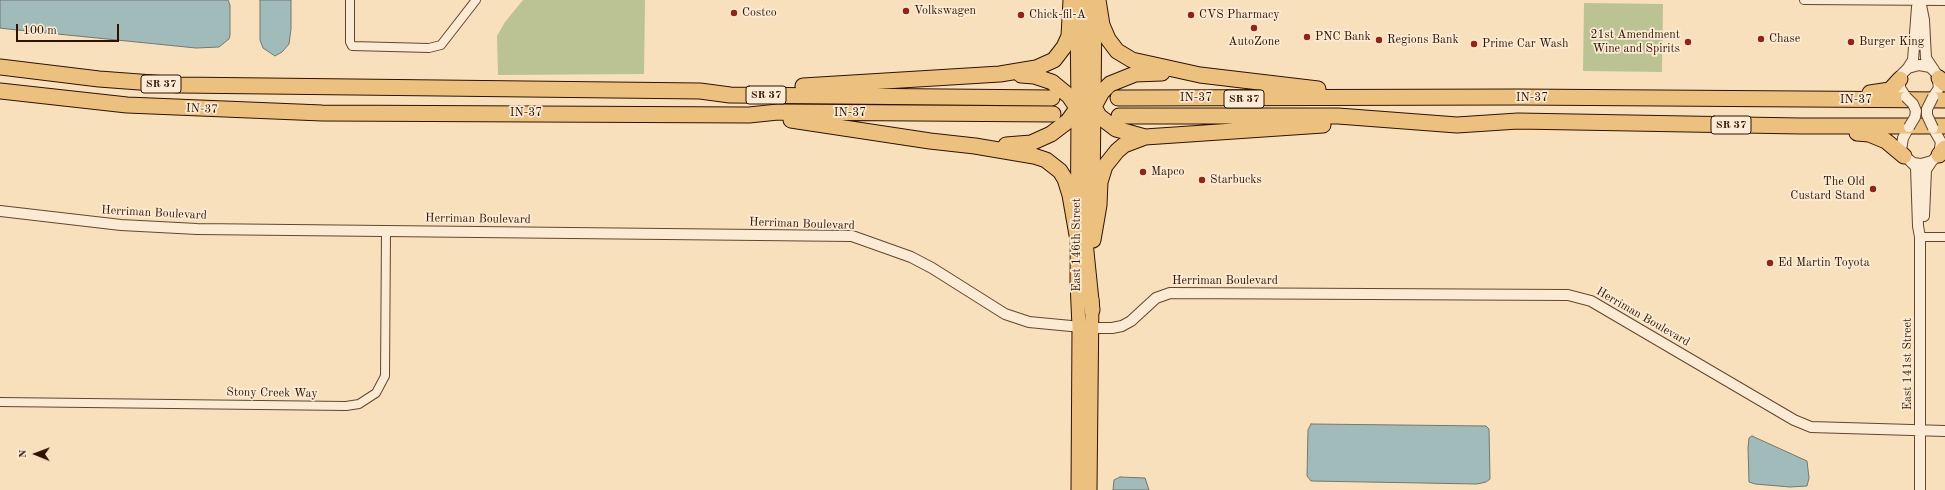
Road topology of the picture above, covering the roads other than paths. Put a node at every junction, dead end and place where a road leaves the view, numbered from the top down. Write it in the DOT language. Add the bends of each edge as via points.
graph roads {
  1 [pos="350,0"];
  2 [pos="476,0"];
  3 [pos="1071,0"];
  4 [pos="1076,0"];
  5 [pos="1085,0"];
  6 [pos="1095,0"];
  7 [pos="1098,0"];
  8 [pos="1804,0"];
  9 [pos="1920,0"];
  10 [pos="1945,1"];
  11 [pos="1094,61"];
  12 [pos="0,67"];
  13 [pos="1904,73"];
  14 [pos="1000,74"];
  15 [pos="1200,75"];
  16 [pos="1939,77"];
  17 [pos="1087,88"];
  18 [pos="0,91"];
  19 [pos="700,91"];
  20 [pos="1370,97"];
  21 [pos="1052,98"];
  22 [pos="1118,98"];
  23 [pos="1756,99"];
  24 [pos="1939,99"];
  25 [pos="1094,107"];
  26 [pos="1078,108"];
  27 [pos="1053,114"];
  28 [pos="749,115"];
  29 [pos="1120,116"];
  30 [pos="1367,118"];
  31 [pos="1800,126"];
  32 [pos="1939,127"];
  33 [pos="1080,129"];
  34 [pos="1145,137"];
  35 [pos="975,146"];
  36 [pos="1939,155"];
  37 [pos="1906,157"];
  38 [pos="0,211"];
  39 [pos="386,231"];
  40 [pos="1077,234"];
  41 [pos="1920,237"];
  42 [pos="1945,237"];
  43 [pos="1093,240"];
  44 [pos="1092,310"];
  45 [pos="1079,327"];
  46 [pos="1092,328"];
  47 [pos="0,402"];
  48 [pos="1921,431"];
  49 [pos="1945,431"];
  50 [pos="1078,490"];
  51 [pos="1090,490"];
  52 [pos="1920,490"];
  1 -- 2 [label="street" via="352,46 436,48"];
  3 -- 14 [label="highway" via="1069,36 1059,55 1048,64 1036,68"];
  4 -- 26 [label="main road"];
  5 -- 17 [label="highway"];
  6 -- 11 [label="main road, East 146th Street"];
  7 -- 15 [label="highway" via="1104,33 1124,56"];
  8 -- 9 [label="street"];
  9 -- 10 [label="street"];
  9 -- 13 [label="street" via="1917,7 1913,60"];
  9 -- 16 [label="street" via="1923,7 1926,58"];
  11 -- 17 [label="highway"];
  11 -- 25 [label="main road, East 146th Street"];
  12 -- 19 [label="highway, IN-37 / SR 37" via="99,79 180,85"];
  13 -- 16 [label="street" via="1923,65"];
  13 -- 23 [label="highway" via="1890,90 1872,93 1796,93"];
  13 -- 37 [label="street, bridge" via="1901,90 1913,104 1916,112 1902,142 1902,150"];
  14 -- 19 [label="highway"];
  14 -- 26 [label="highway" via="1045,78 1066,92"];
  15 -- 20 [label="highway" via="1348,92"];
  15 -- 25 [label="highway" via="1145,72 1135,74 1110,84"];
  16 -- 24 [label="street"];
  17 -- 25 [label="highway"];
  17 -- 26 [label="highway"];
  18 -- 28 [label="highway, IN-37 / SR 37" via="126,105 214,110"];
  19 -- 21 [label="highway, IN-37 / SR 37" via="730,95"];
  20 -- 22 [label="highway, IN-37 / SR 37"];
  20 -- 23 [label="highway, IN-37 / SR 37"];
  23 -- 24 [label="highway, IN-37 / SR 37"];
  24 -- 32 [label="street, bridge" via="1927,109 1927,115"];
  25 -- 33 [label="highway"];
  25 -- 34 [label="highway" via="1099,116 1116,129"];
  25 -- 43 [label="main road, East 146th Street"];
  26 -- 33 [label="highway"];
  26 -- 35 [label="highway" via="1064,125 1043,139 1018,144"];
  27 -- 28 [label="highway, IN-37 / SR 37" via="778,112"];
  28 -- 35 [label="highway"];
  29 -- 30 [label="highway, IN-37 / SR 37"];
  30 -- 31 [label="highway, IN-37 / SR 37" via="1457,125 1525,121"];
  30 -- 34 [label="highway" via="1337,124"];
  31 -- 32 [label="highway, IN-37 / SR 37"];
  31 -- 37 [label="highway" via="1869,134 1886,141"];
  32 -- 36 [label="street"];
  33 -- 40 [label="main road, East 146th Street"];
  33 -- 44 [label="highway" via="1085,135 1085,242"];
  34 -- 43 [label="highway" via="1124,145 1105,166 1100,182 1100,205"];
  35 -- 40 [label="highway" via="1034,156 1046,160 1060,171 1070,195"];
  36 -- 37 [label="street" via="1917,164"];
  36 -- 41 [label="street, East 141st Street" via="1926,170 1924,226"];
  37 -- 41 [label="street, East 141st Street" via="1916,167"];
  38 -- 39 [label="street, Herriman Boulevard" via="157,227"];
  39 -- 45 [label="street, Herriman Boulevard" via="852,236 911,257 1005,314 1028,322"];
  39 -- 47 [label="street, Stony Creek Way" via="385,376 376,392 359,404 346,406"];
  40 -- 45 [label="main road, East 146th Street"];
  41 -- 42 [label="street"];
  41 -- 48 [label="street, East 141st Street"];
  43 -- 44 [label="main road, East 146th Street"];
  44 -- 46 [label="main road, East 146th Street"];
  45 -- 46 [label="street, Herriman Boulevard"];
  45 -- 50 [label="main road, East 146th Street"];
  46 -- 48 [label="street, Herriman Boulevard" via="1122,326 1156,298 1170,293 1568,295 1582,297 1596,304 1794,420 1811,427"];
  46 -- 51 [label="main road, East 146th Street"];
  48 -- 49 [label="street, Herriman Boulevard"];
  48 -- 52 [label="street, East 141st Street"];
}
